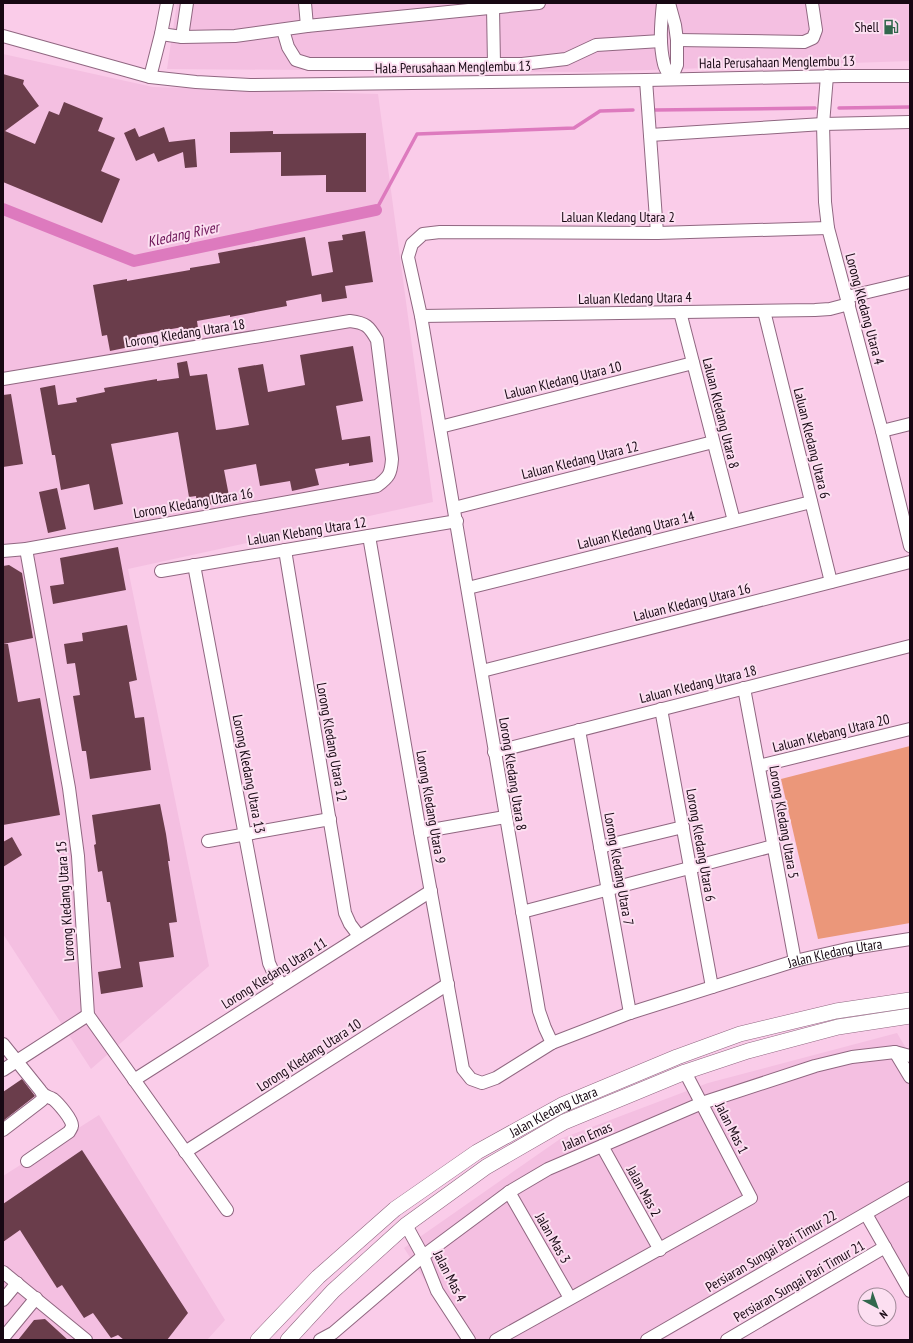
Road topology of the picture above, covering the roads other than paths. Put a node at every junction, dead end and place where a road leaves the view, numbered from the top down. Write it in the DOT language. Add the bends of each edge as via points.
graph roads {
  1 [pos="167,3"];
  2 [pos="187,3"];
  3 [pos="305,3"];
  4 [pos="539,3"];
  5 [pos="663,3"];
  6 [pos="669,3"];
  7 [pos="812,3"];
  8 [pos="485,6"];
  9 [pos="307,26"];
  10 [pos="283,30"];
  11 [pos="162,34"];
  12 [pos="3,36"];
  13 [pos="182,37"];
  14 [pos="677,40"];
  15 [pos="661,41"];
  16 [pos="494,64"];
  17 [pos="826,76"];
  18 [pos="910,76"];
  19 [pos="150,77"];
  20 [pos="671,79"];
  21 [pos="646,80"];
  22 [pos="910,122"];
  23 [pos="823,124"];
  24 [pos="650,135"];
  25 [pos="828,228"];
  26 [pos="656,233"];
  27 [pos="412,244"];
  28 [pos="910,282"];
  29 [pos="848,300"];
  30 [pos="764,311"];
  31 [pos="680,312"];
  32 [pos="421,316"];
  33 [pos="693,363"];
  34 [pos="3,379"];
  35 [pos="910,424"];
  36 [pos="440,427"];
  37 [pos="882,431"];
  38 [pos="714,442"];
  39 [pos="386,480"];
  40 [pos="811,502"];
  41 [pos="454,508"];
  42 [pos="457,521"];
  43 [pos="734,521"];
  44 [pos="369,536"];
  45 [pos="910,546"];
  46 [pos="26,549"];
  47 [pos="285,550"];
  48 [pos="3,551"];
  49 [pos="910,562"];
  50 [pos="194,565"];
  51 [pos="161,571"];
  52 [pos="831,582"];
  53 [pos="468,588"];
  54 [pos="910,646"];
  55 [pos="482,671"];
  56 [pos="744,688"];
  57 [pos="661,709"];
  58 [pos="910,729"];
  59 [pos="579,730"];
  60 [pos="494,752"];
  61 [pos="759,766"];
  62 [pos="505,817"];
  63 [pos="330,819"];
  64 [pos="682,827"];
  65 [pos="420,832"];
  66 [pos="245,834"];
  67 [pos="208,841"];
  68 [pos="773,846"];
  69 [pos="600,847"];
  70 [pos="690,868"];
  71 [pos="607,889"];
  72 [pos="430,891"];
  73 [pos="522,912"];
  74 [pos="359,936"];
  75 [pos="910,939"];
  76 [pos="795,961"];
  77 [pos="448,984"];
  78 [pos="282,985"];
  79 [pos="712,987"];
  80 [pos="910,1000"];
  81 [pos="630,1013"];
  82 [pos="88,1014"];
  83 [pos="910,1016"];
  84 [pos="552,1043"];
  85 [pos="3,1044"];
  86 [pos="895,1052"];
  87 [pos="910,1056"];
  88 [pos="16,1062"];
  89 [pos="3,1070"];
  90 [pos="685,1072"];
  91 [pos="910,1077"];
  92 [pos="134,1080"];
  93 [pos="471,1080"];
  94 [pos="43,1095"];
  95 [pos="702,1103"];
  96 [pos="3,1130"];
  97 [pos="602,1146"];
  98 [pos="185,1152"];
  99 [pos="27,1161"];
  100 [pos="910,1188"];
  101 [pos="509,1192"];
  102 [pos="227,1210"];
  103 [pos="866,1214"];
  104 [pos="406,1225"];
  105 [pos="885,1247"];
  106 [pos="660,1250"];
  107 [pos="423,1256"];
  108 [pos="3,1272"];
  109 [pos="907,1277"];
  110 [pos="17,1283"];
  111 [pos="910,1291"];
  112 [pos="36,1298"];
  113 [pos="570,1298"];
  114 [pos="3,1300"];
  115 [pos="3,1338"];
  116 [pos="86,1340"];
  117 [pos="258,1340"];
  118 [pos="288,1340"];
  119 [pos="320,1340"];
  120 [pos="469,1340"];
  121 [pos="496,1340"];
  122 [pos="647,1340"];
  123 [pos="727,1340"];
  1 -- 11 [label="street"];
  2 -- 13 [label="street"];
  3 -- 9 [label="street"];
  4 -- 8 [label="street"];
  5 -- 15 [label="street"];
  6 -- 14 [label="street"];
  7 -- 14 [label="street" via="816,30 813,38 804,42"];
  8 -- 9 [label="street"];
  8 -- 16 [label="street"];
  9 -- 10 [label="street"];
  10 -- 13 [label="street" via="235,36"];
  10 -- 16 [label="street" via="288,47 296,60 309,64"];
  11 -- 13 [label="street"];
  11 -- 19 [label="street"];
  12 -- 19 [label="street, Hala Perusahaan Menglembu 13"];
  14 -- 20 [label="street" via="677,65"];
  15 -- 16 [label="street" via="596,45 566,59 554,61"];
  15 -- 20 [label="street" via="664,65"];
  17 -- 18 [label="street, Hala Perusahaan Menglembu 13"];
  17 -- 20 [label="street, Hala Perusahaan Menglembu 13"];
  17 -- 23 [label="street, Lorong Kledang Utara 4"];
  19 -- 21 [label="street, Hala Perusahaan Menglembu 13" via="250,85"];
  20 -- 21 [label="street, Hala Perusahaan Menglembu 13"];
  21 -- 24 [label="street"];
  22 -- 23 [label="street"];
  23 -- 24 [label="street"];
  23 -- 25 [label="street, Lorong Kledang Utara 4"];
  24 -- 26 [label="street"];
  25 -- 26 [label="street, Laluan Kledang Utara 2"];
  25 -- 29 [label="street, Lorong Kledang Utara 4"];
  26 -- 27 [label="street, Laluan Kledang Utara 2" via="440,232 423,234"];
  27 -- 32 [label="street, Lorong Kledang Utara 8" via="408,257"];
  28 -- 29 [label="street, Laluan Kledang Utara 4"];
  29 -- 30 [label="street, Laluan Kledang Utara 4" via="830,309"];
  29 -- 37 [label="street, Lorong Kledang Utara 4"];
  30 -- 31 [label="street, Laluan Kledang Utara 4"];
  30 -- 40 [label="street, Laluan Kledang Utara 6"];
  31 -- 32 [label="street, Laluan Kledang Utara 4"];
  31 -- 33 [label="street, Laluan Kledang Utara 8"];
  32 -- 36 [label="street, Lorong Kledang Utara 8"];
  33 -- 36 [label="street, Laluan Kledang Utara 10"];
  33 -- 38 [label="street, Laluan Kledang Utara 8"];
  34 -- 39 [label="street, Lorong Kledang Utara 18" via="350,321 361,322 370,328 377,340 392,459 391,471"];
  35 -- 37 [label="street"];
  36 -- 41 [label="street, Lorong Kledang Utara 8"];
  37 -- 45 [label="street, Lorong Kledang Utara 4"];
  38 -- 41 [label="street, Laluan Kledang Utara 12"];
  38 -- 43 [label="street, Laluan Kledang Utara 8"];
  39 -- 46 [label="street, Lorong Kledang Utara 16" via="377,486"];
  40 -- 43 [label="street, Laluan Kledang Utara 14"];
  40 -- 52 [label="street, Laluan Kledang Utara 6"];
  41 -- 42 [label="street, Lorong Kledang Utara 8"];
  42 -- 44 [label="street, Laluan Klebang Utara 12"];
  42 -- 53 [label="street, Lorong Kledang Utara 8"];
  43 -- 53 [label="street, Laluan Kledang Utara 14"];
  44 -- 47 [label="street, Laluan Klebang Utara 12"];
  44 -- 65 [label="street, Lorong Kledang Utara 9"];
  46 -- 48 [label="street, Lorong Kledang Utara 16"];
  46 -- 82 [label="street, Lorong Kledang Utara 15" via="69,788 78,856"];
  47 -- 50 [label="street, Laluan Klebang Utara 12"];
  47 -- 63 [label="street, Lorong Kledang Utara 12"];
  49 -- 52 [label="street, Laluan Kledang Utara 16"];
  50 -- 51 [label="street, Laluan Klebang Utara 12"];
  50 -- 66 [label="street, Lorong Kledang Utara 13"];
  52 -- 55 [label="street, Laluan Kledang Utara 16"];
  53 -- 55 [label="street, Lorong Kledang Utara 8"];
  54 -- 56 [label="street, Laluan Kledang Utara 18"];
  55 -- 60 [label="street, Lorong Kledang Utara 8"];
  56 -- 57 [label="street, Laluan Kledang Utara 18"];
  56 -- 61 [label="street, Lorong Kledang Utara 5"];
  57 -- 59 [label="street, Laluan Kledang Utara 18"];
  57 -- 64 [label="street, Lorong Kledang Utara 6"];
  58 -- 61 [label="street, Laluan Klebang Utara 20"];
  59 -- 60 [label="street, Laluan Kledang Utara 18"];
  59 -- 69 [label="street, Lorong Kledang Utara 7"];
  60 -- 62 [label="street, Lorong Kledang Utara 8"];
  61 -- 68 [label="street, Lorong Kledang Utara 5"];
  62 -- 65 [label="street"];
  62 -- 73 [label="street, Lorong Kledang Utara 8"];
  63 -- 66 [label="street"];
  63 -- 74 [label="street, Lorong Kledang Utara 12" via="345,913"];
  64 -- 69 [label="street"];
  64 -- 70 [label="street, Lorong Kledang Utara 6"];
  65 -- 72 [label="street, Lorong Kledang Utara 9"];
  66 -- 67 [label="street"];
  66 -- 78 [label="street, Lorong Kledang Utara 13" via="269,964"];
  68 -- 70 [label="street"];
  68 -- 76 [label="street, Lorong Kledang Utara 5"];
  69 -- 71 [label="street, Lorong Kledang Utara 7"];
  70 -- 71 [label="street"];
  70 -- 79 [label="street, Lorong Kledang Utara 6"];
  71 -- 73 [label="street"];
  71 -- 81 [label="street, Lorong Kledang Utara 7"];
  72 -- 74 [label="street, Lorong Kledang Utara 11"];
  72 -- 77 [label="street, Lorong Kledang Utara 9"];
  73 -- 84 [label="street, Lorong Kledang Utara 8" via="539,1011"];
  74 -- 78 [label="street, Lorong Kledang Utara 11"];
  75 -- 76 [label="street, Jalan Kledang Utara" via="847,949"];
  76 -- 79 [label="street, Jalan Kledang Utara"];
  77 -- 93 [label="street, Lorong Kledang Utara 9" via="463,1068"];
  77 -- 98 [label="street, Lorong Kledang Utara 10"];
  78 -- 92 [label="street, Lorong Kledang Utara 11"];
  79 -- 81 [label="street, Jalan Kledang Utara"];
  80 -- 117 [label="main road, Jalan Kledang Utara" via="836,1011 740,1034 562,1105 477,1152 395,1209 318,1277"];
  81 -- 84 [label="street, Jalan Kledang Utara"];
  82 -- 88 [label="street"];
  82 -- 92 [label="street"];
  83 -- 90 [label="main road, Jalan Kledang Utara" via="838,1027 748,1051"];
  84 -- 93 [label="street, Jalan Kledang Utara" via="496,1078 482,1083"];
  85 -- 88 [label="street"];
  86 -- 87 [label="street, Jalan Emas"];
  86 -- 91 [label="street"];
  86 -- 95 [label="street, Jalan Emas" via="852,1057 815,1066"];
  88 -- 89 [label="street"];
  88 -- 94 [label="street"];
  90 -- 95 [label="street, Jalan Mas 1"];
  90 -- 104 [label="main road, Jalan Kledang Utara" via="564,1122 486,1167"];
  92 -- 98 [label="street"];
  94 -- 96 [label="street" via="42,1100"];
  94 -- 99 [label="street" via="59,1105 72,1123 72,1127 69,1132"];
  95 -- 97 [label="street, Jalan Emas"];
  95 -- 106 [label="street, Jalan Mas 1" via="751,1198"];
  97 -- 101 [label="street, Jalan Emas" via="548,1169"];
  97 -- 106 [label="street, Jalan Mas 2"];
  98 -- 102 [label="street"];
  100 -- 103 [label="street, Persiaran Sungai Pari Timur 22"];
  101 -- 107 [label="street, Jalan Emas"];
  101 -- 113 [label="street, Jalan Mas 3"];
  103 -- 105 [label="street"];
  103 -- 122 [label="street, Persiaran Sungai Pari Timur 22"];
  104 -- 107 [label="street, Jalan Mas 4"];
  104 -- 118 [label="main road, Jalan Kledang Utara" via="333,1291"];
  105 -- 109 [label="street"];
  105 -- 123 [label="street, Persiaran Sungai Pari Timur 21"];
  106 -- 113 [label="street"];
  107 -- 119 [label="street, Jalan Emas" via="333,1332"];
  107 -- 120 [label="street, Jalan Mas 4" via="437,1291"];
  108 -- 110 [label="street"];
  109 -- 111 [label="street"];
  110 -- 112 [label="street"];
  110 -- 114 [label="street"];
  112 -- 115 [label="street"];
  112 -- 116 [label="street"];
  113 -- 121 [label="street"];
}
